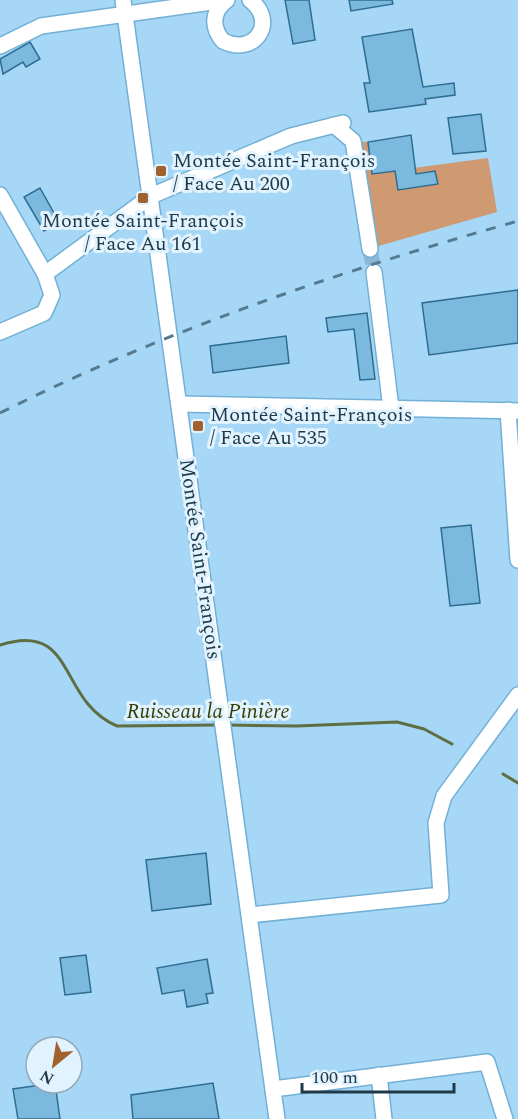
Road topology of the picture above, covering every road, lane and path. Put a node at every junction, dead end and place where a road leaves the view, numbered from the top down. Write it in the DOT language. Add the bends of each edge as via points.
graph roads {
  1 [pos="227,0"];
  2 [pos="250,0"];
  3 [pos="124,7"];
  4 [pos="0,46"];
  5 [pos="0,195"];
  6 [pos="151,196"];
  7 [pos="370,249"];
  8 [pos="374,272"];
  9 [pos="45,274"];
  10 [pos="0,332"];
  11 [pos="180,404"];
  12 [pos="391,408"];
  13 [pos="513,411"];
  14 [pos="517,520"];
  15 [pos="518,560"];
  16 [pos="518,695"];
  17 [pos="250,915"];
  18 [pos="379,1075"];
  19 [pos="273,1089"];
  20 [pos="277,1119"];
  21 [pos="384,1119"];
  22 [pos="505,1119"];
  1 -- 2 [label="street" via="216,11 215,27 223,41 239,46 255,40 262,26 261,11"];
  1 -- 3 [label="street"];
  3 -- 4 [label="street" via="41,26"];
  3 -- 6 [label="street, Montée Saint-François"];
  5 -- 9 [label="street"];
  6 -- 7 [label="street" via="291,136 339,124 352,141"];
  6 -- 9 [label="street"];
  6 -- 11 [label="street, Montée Saint-François"];
  8 -- 12 [label="street"];
  9 -- 10 [label="street" via="52,295 44,313"];
  11 -- 12 [label="street"];
  11 -- 17 [label="street, Montée Saint-François"];
  12 -- 13 [label="street"];
  13 -- 14 [label="street"];
  14 -- 15 [label="street"];
  16 -- 17 [label="street" via="444,796 436,823 441,895"];
  17 -- 19 [label="street, Montée Saint-François"];
  18 -- 19 [label="street"];
  18 -- 21 [label="street"];
  18 -- 22 [label="street" via="487,1062"];
  19 -- 20 [label="street, Montée Saint-François"];
}
